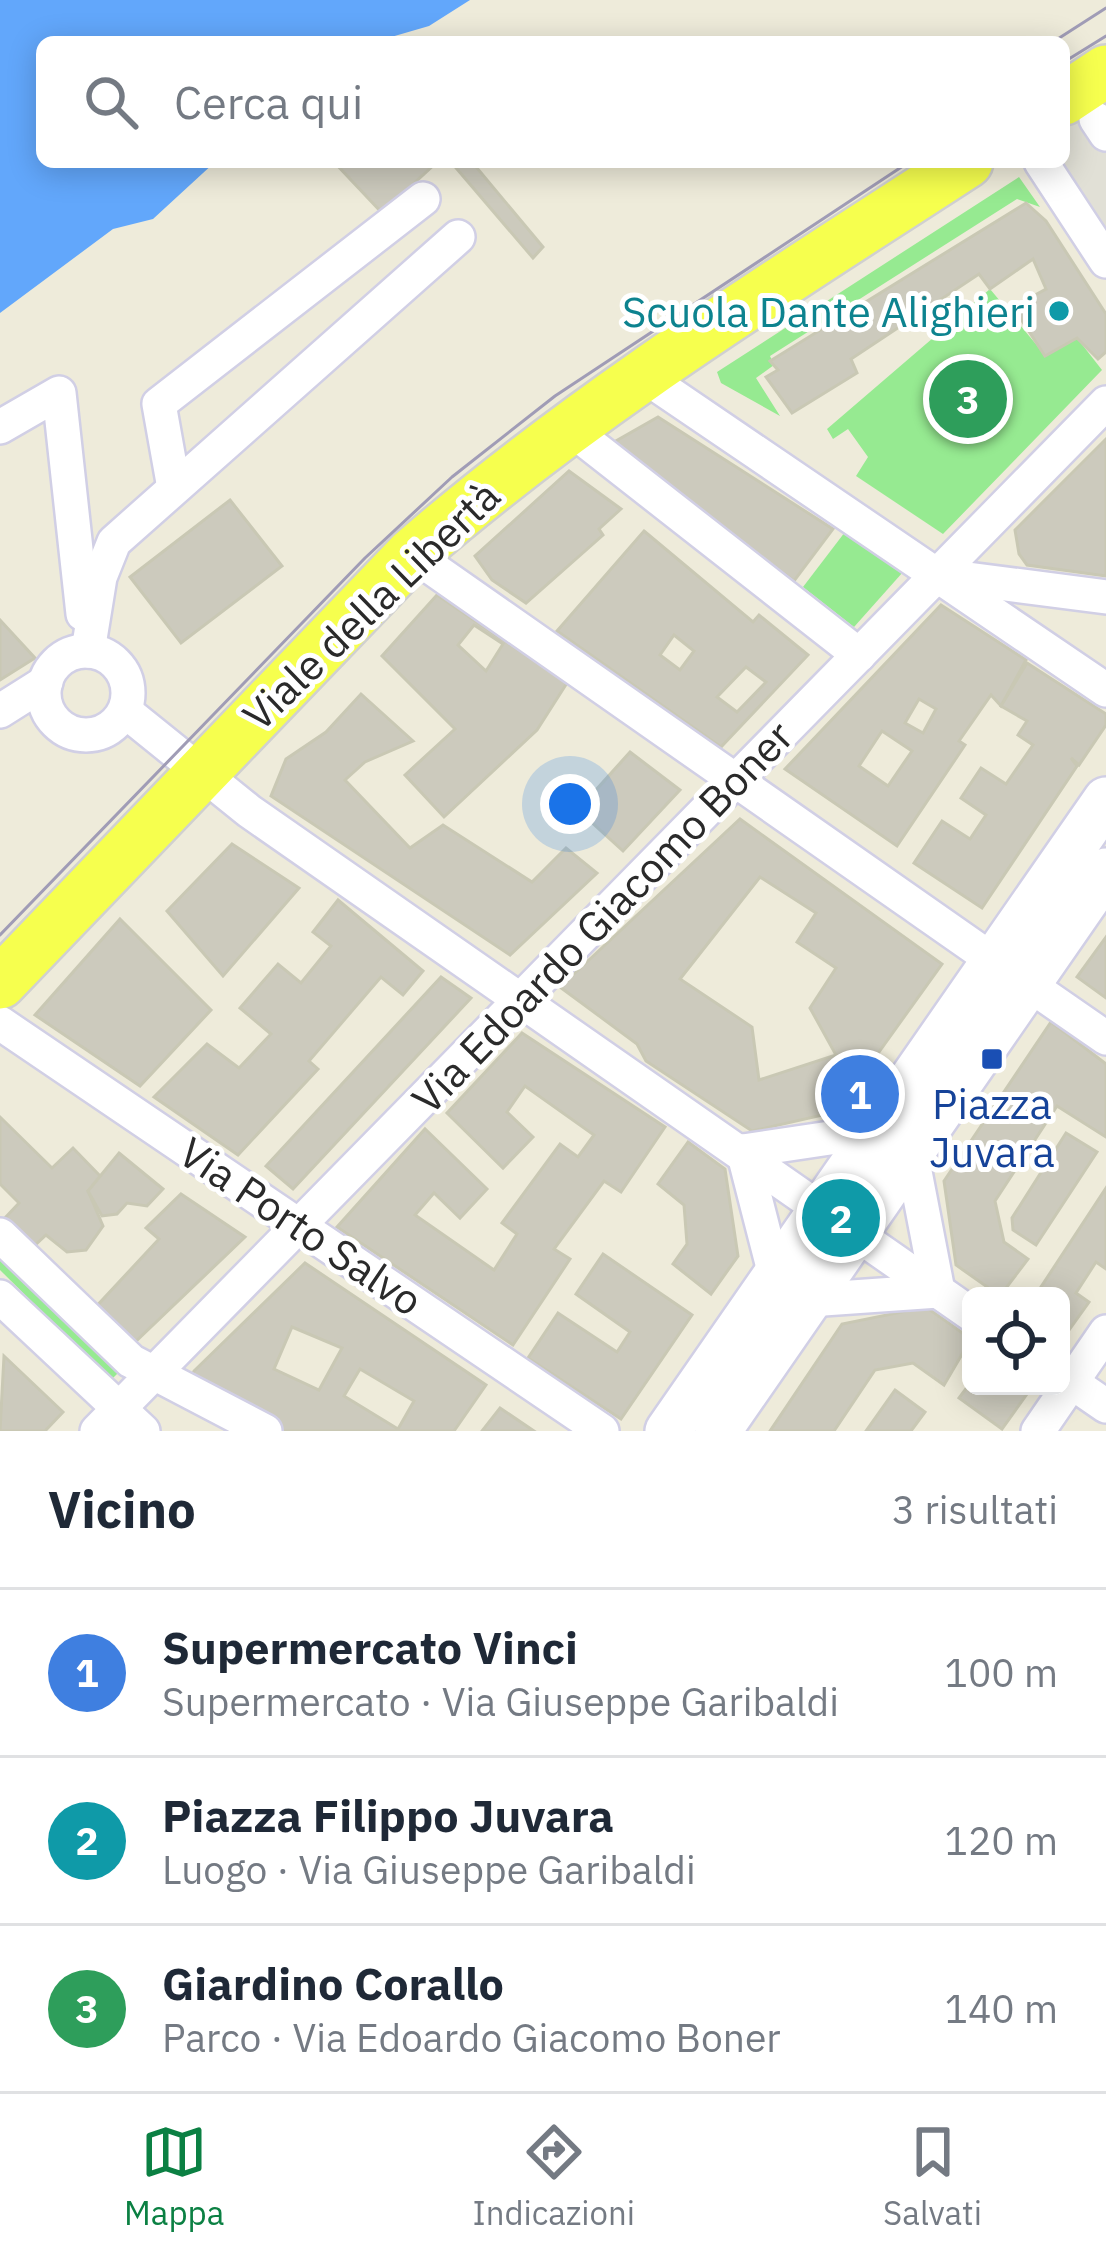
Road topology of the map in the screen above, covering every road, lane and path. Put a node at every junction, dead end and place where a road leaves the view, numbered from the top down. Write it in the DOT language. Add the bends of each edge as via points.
graph roads {
  1 [pos="958,168"];
  2 [pos="1045,168"];
  3 [pos="424,199"];
  4 [pos="458,238"];
  5 [pos="1106,261"];
  6 [pos="641,374"];
  7 [pos="1106,404"];
  8 [pos="0,427"];
  9 [pos="568,427"];
  10 [pos="174,488"];
  11 [pos="412,554"];
  12 [pos="938,575"];
  13 [pos="1106,597"];
  14 [pos="88,651"];
  15 [pos="859,655"];
  16 [pos="46,682"];
  17 [pos="1106,689"];
  18 [pos="0,711"];
  19 [pos="125,711"];
  20 [pos="198,775"];
  21 [pos="736,780"];
  22 [pos="1106,800"];
  23 [pos="1106,871"];
  24 [pos="1011,972"];
  25 [pos="0,982"];
  26 [pos="519,1000"];
  27 [pos="0,1024"];
  28 [pos="1106,1038"];
  29 [pos="895,1144"];
  30 [pos="742,1151"];
  31 [pos="840,1221"];
  32 [pos="302,1226"];
  33 [pos="0,1235"];
  34 [pos="792,1288"];
  35 [pos="938,1291"];
  36 [pos="0,1297"];
  37 [pos="962,1308"];
  38 [pos="1106,1332"];
  39 [pos="1070,1374"];
  40 [pos="153,1376"];
  41 [pos="1070,1382"];
  42 [pos="1057,1395"];
  43 [pos="1106,1406"];
  44 [pos="119,1424"];
  45 [pos="265,1431"];
  46 [pos="602,1431"];
  47 [pos="668,1431"];
  48 [pos="718,1431"];
  49 [pos="1038,1431"];
  1 -- 6 [label="main road, Viale della Libertà"];
  2 -- 5 [label="street"];
  3 -- 10 [label="street" via="159,404"];
  4 -- 10 [label="street"];
  6 -- 9 [label="main road, Viale della Libertà"];
  6 -- 12 [label="street"];
  7 -- 12 [label="street, Via Edoardo Giacomo Boner"];
  8 -- 14 [label="street" via="59,393"];
  9 -- 11 [label="main road, Viale della Libertà"];
  9 -- 15 [label="street"];
  10 -- 14 [label="street" via="114,542"];
  11 -- 20 [label="main road, Viale della Libertà"];
  11 -- 21 [label="street"];
  12 -- 13 [label="street"];
  12 -- 15 [label="street, Via Edoardo Giacomo Boner"];
  12 -- 17 [label="street"];
  14 -- 16 [label="street" via="62,659"];
  14 -- 19 [label="street" via="122,671"];
  15 -- 21 [label="street, Via Edoardo Giacomo Boner"];
  16 -- 18 [label="street"];
  16 -- 19 [label="street" via="47,710 79,735 106,731"];
  19 -- 20 [label="street"];
  20 -- 25 [label="main road, Viale della Libertà"];
  20 -- 26 [label="street"];
  21 -- 24 [label="street"];
  21 -- 26 [label="street, Via Edoardo Giacomo Boner"];
  22 -- 24 [label="main road"];
  23 -- 24 [label="main road"];
  24 -- 28 [label="street"];
  24 -- 29 [label="main road"];
  26 -- 30 [label="street"];
  26 -- 32 [label="street, Via Edoardo Giacomo Boner"];
  27 -- 32 [label="street, Via Porto Salvo"];
  29 -- 30 [label="street"];
  29 -- 31 [label="main road"];
  29 -- 35 [label="street"];
  30 -- 31 [label="street"];
  30 -- 34 [label="street"];
  31 -- 34 [label="main road"];
  31 -- 35 [label="street"];
  32 -- 40 [label="street, Via Edoardo Giacomo Boner"];
  32 -- 46 [label="street, Via Porto Salvo"];
  33 -- 40 [label="street"];
  34 -- 35 [label="street"];
  34 -- 47 [label="main road"];
  34 -- 48 [label="main road"];
  35 -- 37 [label="street"];
  36 -- 44 [label="street"];
  38 -- 39 [label="street"];
  40 -- 44 [label="street, Via Edoardo Giacomo Boner"];
  40 -- 45 [label="street"];
  41 -- 43 [label="street"];
  42 -- 49 [label="street"];
}
